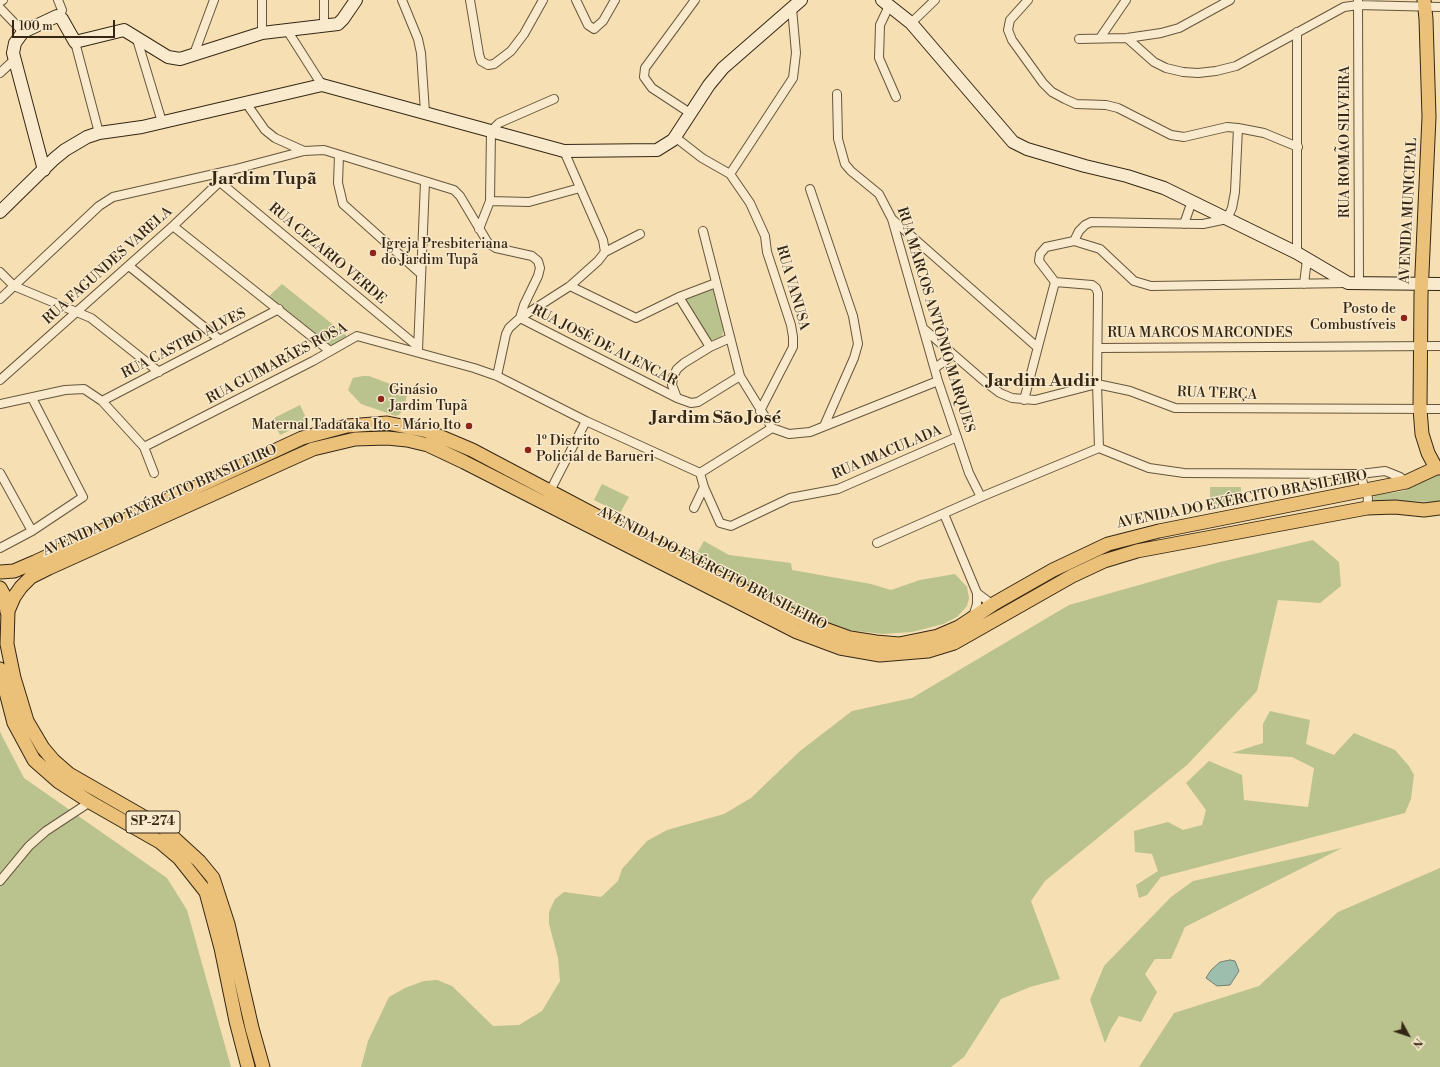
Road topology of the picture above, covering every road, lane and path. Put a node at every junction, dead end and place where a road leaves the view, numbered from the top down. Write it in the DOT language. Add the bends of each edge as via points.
graph roads {
  1 [pos="3,0"];
  2 [pos="58,0"];
  3 [pos="214,0"];
  4 [pos="262,0"];
  5 [pos="324,0"];
  6 [pos="356,0"];
  7 [pos="402,0"];
  8 [pos="470,0"];
  9 [pos="576,0"];
  10 [pos="615,0"];
  11 [pos="695,0"];
  12 [pos="801,0"];
  13 [pos="935,0"];
  14 [pos="1028,0"];
  15 [pos="1126,0"];
  16 [pos="1230,0"];
  17 [pos="542,1"];
  18 [pos="0,2"];
  19 [pos="886,3"];
  20 [pos="1358,3"];
  21 [pos="1424,3"];
  22 [pos="1440,7"];
  23 [pos="0,8"];
  24 [pos="792,8"];
  25 [pos="60,17"];
  26 [pos="911,23"];
  27 [pos="324,26"];
  28 [pos="287,30"];
  29 [pos="23,32"];
  30 [pos="1297,32"];
  31 [pos="262,33"];
  32 [pos="135,35"];
  33 [pos="1100,38"];
  34 [pos="1127,38"];
  35 [pos="1079,39"];
  36 [pos="75,42"];
  37 [pos="194,54"];
  38 [pos="14,60"];
  39 [pos="0,73"];
  40 [pos="322,85"];
  41 [pos="837,94"];
  42 [pos="896,97"];
  43 [pos="554,98"];
  44 [pos="246,103"];
  45 [pos="425,112"];
  46 [pos="690,113"];
  47 [pos="162,122"];
  48 [pos="1238,128"];
  49 [pos="492,131"];
  50 [pos="99,133"];
  51 [pos="675,137"];
  52 [pos="1298,147"];
  53 [pos="304,151"];
  54 [pos="564,151"];
  55 [pos="339,155"];
  56 [pos="44,170"];
  57 [pos="232,170"];
  58 [pos="730,174"];
  59 [pos="425,182"];
  60 [pos="221,183"];
  61 [pos="580,188"];
  62 [pos="810,189"];
  63 [pos="490,201"];
  64 [pos="1192,201"];
  65 [pos="0,212"];
  66 [pos="892,219"];
  67 [pos="1227,219"];
  68 [pos="1184,224"];
  69 [pos="174,226"];
  70 [pos="479,229"];
  71 [pos="702,231"];
  72 [pos="640,234"];
  73 [pos="1074,241"];
  74 [pos="605,252"];
  75 [pos="1302,256"];
  76 [pos="129,266"];
  77 [pos="0,272"];
  78 [pos="420,273"];
  79 [pos="1055,282"];
  80 [pos="716,283"];
  81 [pos="1353,283"];
  82 [pos="1422,283"];
  83 [pos="1304,284"];
  84 [pos="1440,284"];
  85 [pos="14,286"];
  86 [pos="570,286"];
  87 [pos="679,297"];
  88 [pos="0,299"];
  89 [pos="279,309"];
  90 [pos="78,312"];
  91 [pos="520,318"];
  92 [pos="924,329"];
  93 [pos="730,338"];
  94 [pos="220,340"];
  95 [pos="1422,346"];
  96 [pos="1440,346"];
  97 [pos="710,347"];
  98 [pos="1037,347"];
  99 [pos="1098,348"];
  100 [pos="418,349"];
  101 [pos="330,351"];
  102 [pos="953,355"];
  103 [pos="935,368"];
  104 [pos="159,372"];
  105 [pos="497,376"];
  106 [pos="740,376"];
  107 [pos="0,380"];
  108 [pos="938,380"];
  109 [pos="1097,384"];
  110 [pos="32,398"];
  111 [pos="677,398"];
  112 [pos="1024,400"];
  113 [pos="102,401"];
  114 [pos="0,404"];
  115 [pos="1420,409"];
  116 [pos="1440,409"];
  117 [pos="760,410"];
  118 [pos="586,421"];
  119 [pos="824,426"];
  120 [pos="772,428"];
  121 [pos="957,437"];
  122 [pos="144,447"];
  123 [pos="1099,448"];
  124 [pos="1439,468"];
  125 [pos="0,473"];
  126 [pos="154,473"];
  127 [pos="700,473"];
  128 [pos="1360,474"];
  129 [pos="1406,482"];
  130 [pos="704,487"];
  131 [pos="551,490"];
  132 [pos="1365,492"];
  133 [pos="981,497"];
  134 [pos="544,502"];
  135 [pos="694,508"];
  136 [pos="1368,508"];
  137 [pos="1440,508"];
  138 [pos="944,514"];
  139 [pos="32,531"];
  140 [pos="877,543"];
  141 [pos="0,548"];
  142 [pos="0,572"];
  143 [pos="0,588"];
  144 [pos="978,593"];
  145 [pos="995,603"];
  146 [pos="4,616"];
  147 [pos="973,617"];
  148 [pos="959,627"];
  149 [pos="954,643"];
  150 [pos="0,669"];
  151 [pos="90,802"];
  152 [pos="0,881"];
  153 [pos="248,1067"];
  154 [pos="263,1067"];
  1 -- 18 [label="street"];
  2 -- 25 [label="street" via="62,10"];
  3 -- 37 [label="street"];
  4 -- 31 [label="street"];
  5 -- 27 [label="street"];
  6 -- 27 [label="main road" via="338,24"];
  7 -- 45 [label="street" via="418,39"];
  8 -- 17 [label="street" via="481,61 488,65 494,64 511,51 524,34"];
  9 -- 10 [label="street" via="588,25 594,29 603,21"];
  11 -- 46 [label="street" via="645,68 644,77 652,88"];
  12 -- 24 [label="main road"];
  13 -- 26 [label="street"];
  14 -- 48 [label="street" via="1010,20 1008,30 1012,40 1043,83 1065,100 1076,104 1118,108 1171,135 1184,137 1227,127"];
  15 -- 33 [label="street"];
  16 -- 34 [label="street" via="1179,28"];
  19 -- 26 [label="main road"];
  19 -- 42 [label="street" via="880,25 879,58"];
  20 -- 21 [label="street"];
  20 -- 30 [label="street" via="1344,7"];
  20 -- 81 [label="street, RUA ROMÃO SILVEIRA"];
  21 -- 22 [label="street"];
  21 -- 82 [label="main road, AVENIDA MUNICIPAL" via="1429,117"];
  23 -- 29 [label="street"];
  24 -- 46 [label="main road" via="724,68"];
  24 -- 58 [label="street" via="796,53 793,78"];
  25 -- 29 [label="main road" via="55,16"];
  25 -- 36 [label="main road"];
  26 -- 64 [label="main road" via="1013,142 1027,149 1147,182"];
  27 -- 28 [label="main road"];
  28 -- 31 [label="main road"];
  28 -- 40 [label="street"];
  29 -- 38 [label="main road" via="13,48"];
  30 -- 34 [label="street" via="1236,66 1198,73 1182,72 1160,65"];
  30 -- 52 [label="street"];
  31 -- 37 [label="main road"];
  32 -- 36 [label="main road" via="120,30"];
  32 -- 37 [label="main road" via="173,59"];
  32 -- 47 [label="street"];
  33 -- 34 [label="street"];
  33 -- 35 [label="street"];
  36 -- 50 [label="street"];
  38 -- 39 [label="street"];
  38 -- 56 [label="main road"];
  40 -- 44 [label="main road"];
  40 -- 45 [label="main road"];
  41 -- 66 [label="street, RUA MARCOS ANTÔNIO MARQUES" via="838,139 845,164 879,194"];
  43 -- 49 [label="street" via="499,123"];
  44 -- 47 [label="main road"];
  44 -- 53 [label="street" via="265,130 275,138"];
  45 -- 49 [label="main road"];
  46 -- 51 [label="main road"];
  47 -- 50 [label="main road"];
  48 -- 52 [label="street" via="1264,132"];
  48 -- 67 [label="street" via="1235,192"];
  49 -- 54 [label="main road"];
  49 -- 63 [label="street"];
  50 -- 56 [label="main road" via="65,150"];
  51 -- 54 [label="main road" via="663,147 652,150"];
  51 -- 58 [label="street" via="702,158"];
  52 -- 75 [label="street"];
  53 -- 55 [label="street" via="324,150"];
  53 -- 57 [label="street"];
  54 -- 61 [label="street"];
  55 -- 59 [label="street"];
  55 -- 78 [label="street" via="338,183 343,204"];
  56 -- 65 [label="main road"];
  57 -- 60 [label="street, RUA FAGUNDES VARELA"];
  57 -- 85 [label="street" via="113,197 99,206"];
  58 -- 117 [label="street, RUA VANUSA" via="750,203 765,236 767,252 793,337 793,348"];
  59 -- 70 [label="street" via="454,190"];
  59 -- 78 [label="street"];
  60 -- 69 [label="street, RUA FAGUNDES VARELA"];
  60 -- 100 [label="street, RUA CEZARIO VERDE"];
  61 -- 63 [label="street" via="529,202"];
  61 -- 74 [label="street" via="603,240"];
  62 -- 119 [label="street" via="854,316 858,344 850,369"];
  63 -- 70 [label="street"];
  64 -- 67 [label="main road"];
  64 -- 68 [label="street"];
  66 -- 92 [label="street, RUA MARCOS ANTÔNIO MARQUES"];
  66 -- 98 [label="street"];
  67 -- 68 [label="street" via="1203,224"];
  67 -- 75 [label="main road"];
  68 -- 73 [label="street" via="1091,222 1079,231"];
  69 -- 76 [label="street, RUA FAGUNDES VARELA"];
  69 -- 89 [label="street"];
  70 -- 91 [label="street" via="488,243 496,248 532,256 538,261 538,276"];
  71 -- 80 [label="street"];
  72 -- 74 [label="street"];
  73 -- 79 [label="street" via="1046,247 1040,254 1039,261"];
  73 -- 83 [label="street" via="1100,249 1134,281 1151,286"];
  74 -- 86 [label="street"];
  75 -- 81 [label="main road"];
  75 -- 83 [label="street"];
  76 -- 90 [label="street, RUA FAGUNDES VARELA"];
  76 -- 94 [label="street"];
  77 -- 85 [label="street"];
  78 -- 100 [label="street"];
  79 -- 98 [label="street"];
  79 -- 99 [label="street" via="1092,285 1096,288"];
  80 -- 87 [label="street"];
  80 -- 93 [label="street"];
  81 -- 82 [label="main road"];
  81 -- 83 [label="street"];
  82 -- 84 [label="main road"];
  82 -- 95 [label="main road, AVENIDA MUNICIPAL"];
  85 -- 88 [label="street"];
  85 -- 90 [label="street"];
  86 -- 87 [label="street" via="636,318"];
  86 -- 91 [label="street"];
  87 -- 97 [label="street"];
  89 -- 94 [label="street, RUA CASTRO ALVES"];
  89 -- 101 [label="street"];
  90 -- 104 [label="street" via="97,322"];
  90 -- 107 [label="street, RUA FAGUNDES VARELA"];
  91 -- 105 [label="street" via="506,334"];
  91 -- 111 [label="street, RUA JOSÉ DE ALENCAR"];
  92 -- 102 [label="street, RUA TERÇA"];
  92 -- 103 [label="street, RUA MARCOS ANTÔNIO MARQUES"];
  93 -- 97 [label="street"];
  93 -- 106 [label="street"];
  94 -- 104 [label="street, RUA CASTRO ALVES"];
  95 -- 96 [label="street, RUA MARCOS MARCONDES"];
  95 -- 99 [label="street, RUA MARCOS MARCONDES"];
  95 -- 115 [label="main road, AVENIDA MUNICIPAL"];
  97 -- 111 [label="street" via="677,369 672,385"];
  98 -- 112 [label="street"];
  99 -- 109 [label="street"];
  100 -- 101 [label="street, RUA GUIMARÃES ROSA" via="357,336"];
  100 -- 105 [label="street, RUA GUIMARÃES ROSA"];
  101 -- 122 [label="street, RUA GUIMARÃES ROSA"];
  102 -- 103 [label="street"];
  102 -- 112 [label="street, RUA TERÇA" via="1000,393"];
  103 -- 108 [label="street, RUA MARCOS ANTÔNIO MARQUES"];
  104 -- 113 [label="street, RUA CASTRO ALVES"];
  105 -- 118 [label="street, RUA GUIMARÃES ROSA"];
  106 -- 111 [label="street, RUA JOSÉ DE ALENCAR" via="698,402 691,403"];
  106 -- 117 [label="street"];
  108 -- 119 [label="street"];
  108 -- 121 [label="street, RUA MARCOS ANTÔNIO MARQUES"];
  109 -- 112 [label="street, RUA TERÇA" via="1046,398"];
  109 -- 115 [label="street, RUA TERÇA" via="1130,391 1175,408"];
  109 -- 123 [label="street"];
  110 -- 113 [label="street" via="76,388 84,389"];
  110 -- 114 [label="street"];
  110 -- 139 [label="street" via="83,497"];
  113 -- 122 [label="street"];
  115 -- 116 [label="street, RUA TERÇA"];
  115 -- 124 [label="main road, AVENIDA MUNICIPAL" via="1422,434 1428,453"];
  117 -- 120 [label="street"];
  118 -- 127 [label="street, RUA GUIMARÃES ROSA"];
  118 -- 131 [label="street"];
  119 -- 120 [label="street" via="799,434 789,434"];
  120 -- 127 [label="street"];
  121 -- 130 [label="street, RUA IMACULADA" via="838,489 790,498 731,526 720,523"];
  121 -- 133 [label="street, RUA MARCOS ANTÔNIO MARQUES"];
  122 -- 126 [label="street"];
  123 -- 128 [label="street" via="1149,468 1184,473"];
  123 -- 133 [label="street"];
  124 -- 129 [label="main road, AVENIDA DO EXÉRCITO BRASILEIRO"];
  125 -- 139 [label="street"];
  127 -- 130 [label="street, RUA IMACULADA"];
  128 -- 129 [label="street" via="1385,471"];
  128 -- 132 [label="street"];
  129 -- 132 [label="main road, AVENIDA DO EXÉRCITO BRASILEIRO"];
  130 -- 135 [label="street"];
  131 -- 134 [label="street"];
  131 -- 142 [label="main road, AVENIDA DO EXÉRCITO BRASILEIRO" via="472,450 427,431 387,423 347,426 302,438 36,562 14,571"];
  131 -- 148 [label="main road, AVENIDA DO EXÉRCITO BRASILEIRO" via="625,531 827,631 856,639 899,644 938,636"];
  132 -- 136 [label="street"];
  132 -- 145 [label="main road, AVENIDA DO EXÉRCITO BRASILEIRO" via="1160,531 1108,544 1053,570"];
  133 -- 138 [label="street"];
  134 -- 146 [label="main road, AVENIDA DO EXÉRCITO BRASILEIRO" via="428,445 387,438 355,439 306,452 31,577 14,597"];
  134 -- 149 [label="main road, AVENIDA DO EXÉRCITO BRASILEIRO" via="819,642 880,656 928,651"];
  136 -- 137 [label="main road, AVENIDA DO EXÉRCITO BRASILEIRO"];
  136 -- 149 [label="main road, AVENIDA DO EXÉRCITO BRASILEIRO" via="1165,545 1104,561 1072,576"];
  138 -- 140 [label="street"];
  138 -- 144 [label="street"];
  139 -- 141 [label="street"];
  143 -- 146 [label="main road" via="5,597"];
  144 -- 145 [label="street"];
  144 -- 147 [label="street"];
  145 -- 147 [label="main road, AVENIDA DO EXÉRCITO BRASILEIRO"];
  146 -- 154 [label="main road, SP-274" via="14,678 27,721 42,748 69,774 163,828 199,861 213,878 228,924"];
  147 -- 148 [label="main road, AVENIDA DO EXÉRCITO BRASILEIRO"];
  148 -- 149 [label="main road"];
  150 -- 151 [label="main road, SP-274" via="14,723 27,751 44,770"];
  151 -- 152 [label="street" via="46,831 29,846"];
  151 -- 153 [label="main road, SP-274" via="160,842 179,858 206,892"];
}
